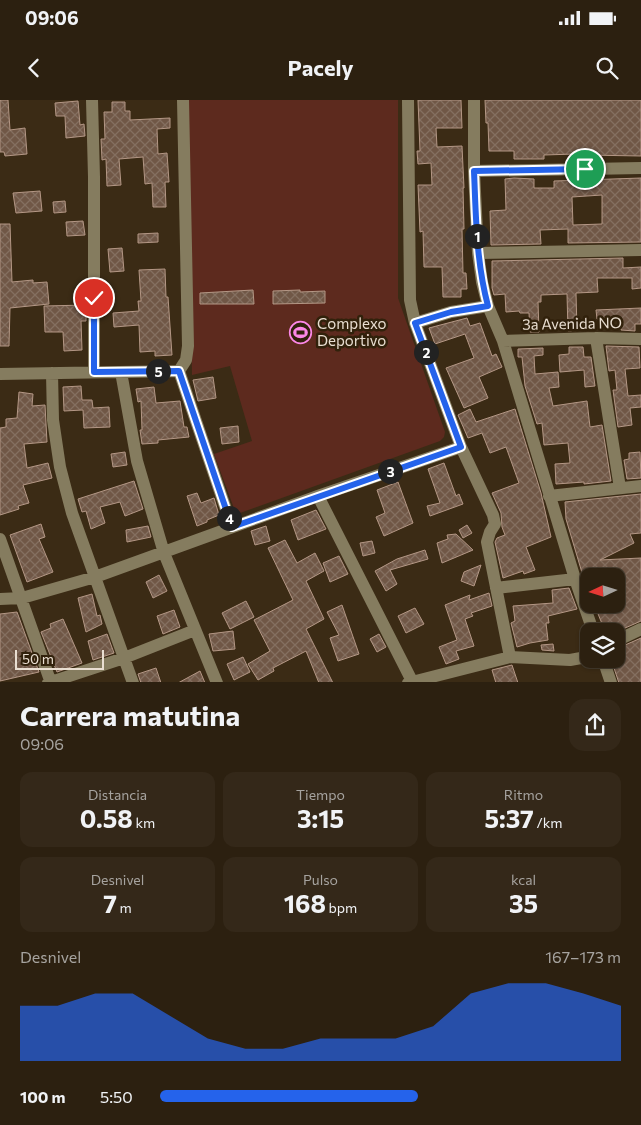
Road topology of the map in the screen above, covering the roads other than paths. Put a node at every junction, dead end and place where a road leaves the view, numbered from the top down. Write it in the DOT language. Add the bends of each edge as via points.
graph roads {
  1 [pos="92,100"];
  2 [pos="183,100"];
  3 [pos="408,100"];
  4 [pos="474,100"];
  5 [pos="641,168"];
  6 [pos="474,171"];
  7 [pos="641,250"];
  8 [pos="478,253"];
  9 [pos="488,306"];
  10 [pos="415,323"];
  11 [pos="596,338"];
  12 [pos="641,339"];
  13 [pos="503,341"];
  14 [pos="179,371"];
  15 [pos="94,372"];
  16 [pos="121,372"];
  17 [pos="52,373"];
  18 [pos="0,374"];
  19 [pos="461,447"];
  20 [pos="641,486"];
  21 [pos="620,488"];
  22 [pos="318,496"];
  23 [pos="549,496"];
  24 [pos="232,527"];
  25 [pos="0,539"];
  26 [pos="164,553"];
  27 [pos="95,577"];
  28 [pos="575,579"];
  29 [pos="496,588"];
  30 [pos="22,598"];
  31 [pos="0,599"];
  32 [pos="590,623"];
  33 [pos="641,629"];
  34 [pos="195,630"];
  35 [pos="625,636"];
  36 [pos="510,656"];
  37 [pos="124,658"];
  38 [pos="580,658"];
  39 [pos="606,668"];
  40 [pos="50,682"];
  41 [pos="133,682"];
  42 [pos="217,682"];
  43 [pos="411,682"];
  44 [pos="611,682"];
  1 -- 15 [label="street"];
  2 -- 14 [label="street" via="188,346 186,360"];
  3 -- 10 [label="street" via="410,300"];
  4 -- 6 [label="street"];
  5 -- 6 [label="street"];
  6 -- 8 [label="street"];
  7 -- 8 [label="street"];
  8 -- 9 [label="street"];
  9 -- 10 [label="street" via="451,312"];
  9 -- 13 [label="street"];
  10 -- 19 [label="street"];
  11 -- 12 [label="street, 3a Avenida NO"];
  11 -- 13 [label="street, 3a Avenida NO"];
  11 -- 21 [label="street"];
  13 -- 23 [label="street"];
  14 -- 16 [label="street"];
  14 -- 24 [label="street"];
  15 -- 16 [label="street"];
  15 -- 17 [label="street"];
  16 -- 26 [label="street" via="137,461"];
  17 -- 18 [label="street"];
  17 -- 27 [label="street" via="53,420 60,467"];
  19 -- 22 [label="street"];
  19 -- 29 [label="street" via="493,515 495,524 487,542"];
  20 -- 21 [label="street"];
  21 -- 23 [label="street"];
  22 -- 24 [label="street"];
  22 -- 43 [label="street"];
  23 -- 28 [label="street"];
  24 -- 26 [label="street"];
  25 -- 30 [label="street"];
  26 -- 27 [label="street"];
  26 -- 34 [label="street"];
  27 -- 30 [label="street"];
  27 -- 37 [label="street"];
  28 -- 29 [label="street"];
  28 -- 32 [label="street"];
  29 -- 36 [label="street"];
  30 -- 31 [label="street"];
  30 -- 40 [label="street"];
  33 -- 35 [label="street"];
  34 -- 37 [label="street"];
  34 -- 42 [label="street"];
  36 -- 38 [label="street"];
  36 -- 43 [label="street"];
  37 -- 40 [label="street"];
  37 -- 41 [label="street"];
  39 -- 44 [label="street"];
}
